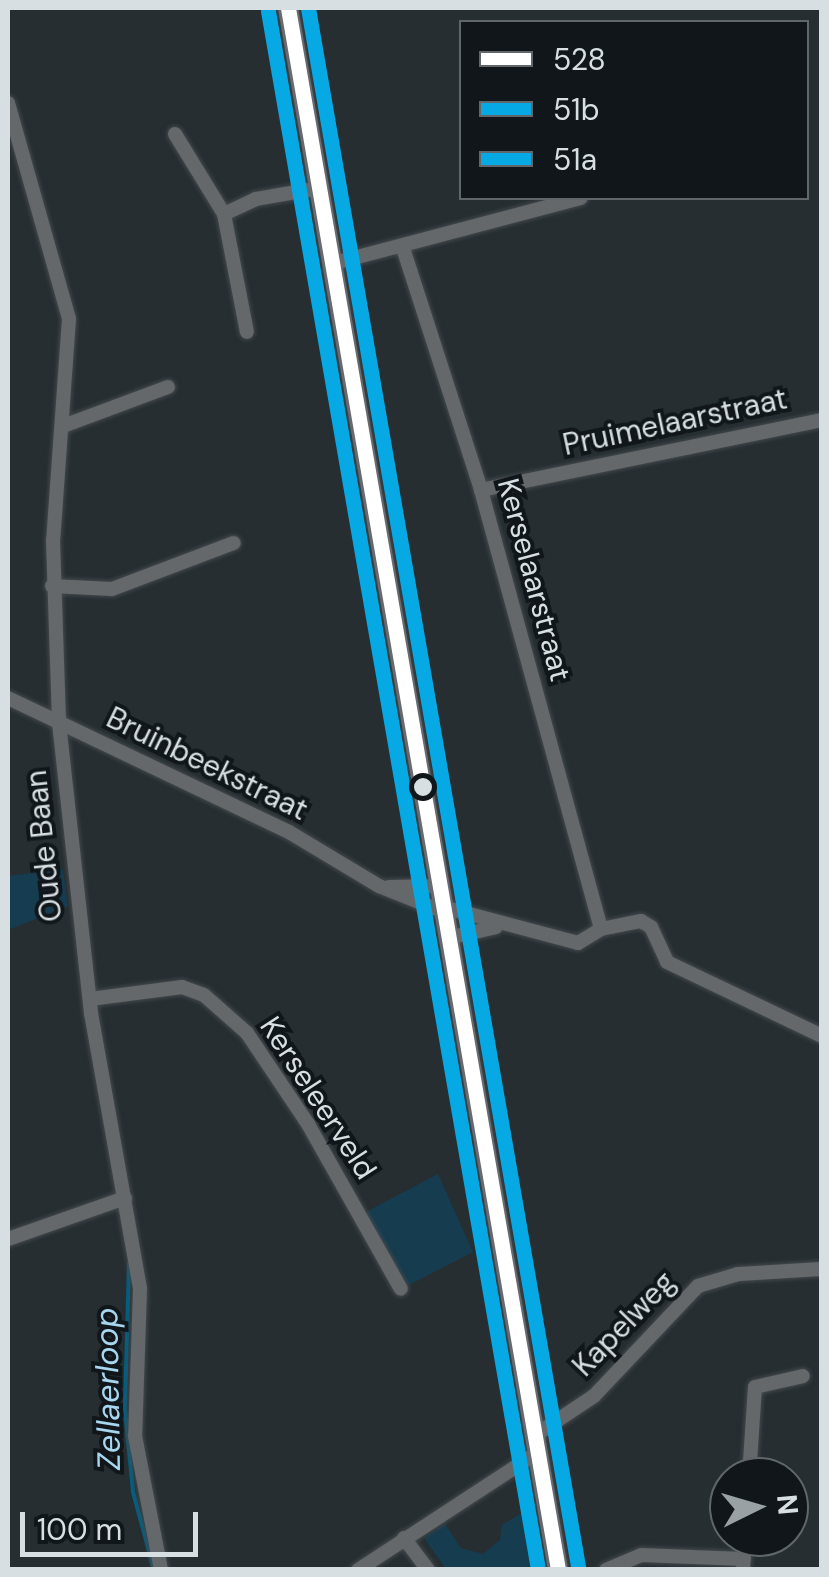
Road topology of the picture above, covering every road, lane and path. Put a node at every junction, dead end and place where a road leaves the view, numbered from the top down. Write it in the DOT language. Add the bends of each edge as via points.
graph roads {
  1 [pos="288,8"];
  2 [pos="8,103"];
  3 [pos="175,134"];
  4 [pos="318,188"];
  5 [pos="573,200"];
  6 [pos="224,214"];
  7 [pos="403,248"];
  8 [pos="331,264"];
  9 [pos="247,332"];
  10 [pos="168,388"];
  11 [pos="822,420"];
  12 [pos="63,426"];
  13 [pos="481,490"];
  14 [pos="234,543"];
  15 [pos="52,586"];
  16 [pos="8,698"];
  17 [pos="59,723"];
  18 [pos="379,886"];
  19 [pos="442,902"];
  20 [pos="502,926"];
  21 [pos="600,929"];
  22 [pos="448,938"];
  23 [pos="90,999"];
  24 [pos="822,1036"];
  25 [pos="125,1198"];
  26 [pos="8,1238"];
  27 [pos="822,1269"];
  28 [pos="401,1289"];
  29 [pos="803,1376"];
  30 [pos="536,1444"];
  31 [pos="750,1457"];
  32 [pos="404,1538"];
  33 [pos="743,1564"];
  34 [pos="161,1570"];
  35 [pos="358,1570"];
  36 [pos="428,1570"];
  37 [pos="558,1570"];
  38 [pos="606,1570"];
  1 -- 4 [label="main road"];
  2 -- 12 [label="street, Oude Baan" via="68,319"];
  3 -- 6 [label="street"];
  4 -- 6 [label="street" via="256,199"];
  4 -- 8 [label="main road"];
  5 -- 7 [label="street"];
  6 -- 9 [label="street"];
  7 -- 8 [label="street"];
  7 -- 13 [label="street, Kerselaarstraat"];
  8 -- 19 [label="main road"];
  10 -- 12 [label="street"];
  11 -- 13 [label="street, Pruimelaarstraat"];
  12 -- 15 [label="street, Oude Baan"];
  13 -- 21 [label="street, Kerselaarstraat"];
  14 -- 15 [label="street" via="112,589"];
  15 -- 17 [label="street, Oude Baan"];
  16 -- 17 [label="street, Bruinbeekstraat"];
  17 -- 18 [label="street, Bruinbeekstraat" via="289,832"];
  17 -- 23 [label="street, Oude Baan"];
  18 -- 19 [label="street"];
  18 -- 19 [label="street, Bruinbeekstraat"];
  19 -- 20 [label="street"];
  19 -- 22 [label="main road"];
  20 -- 21 [label="street" via="578,942"];
  20 -- 22 [label="street"];
  21 -- 24 [label="street" via="641,921 652,927 667,962"];
  22 -- 30 [label="main road"];
  23 -- 25 [label="street, Oude Baan"];
  23 -- 28 [label="street, Kerseleerveld" via="182,987 204,995 247,1033 308,1124"];
  25 -- 26 [label="street"];
  25 -- 34 [label="street, Oude Baan" via="140,1288 138,1472"];
  27 -- 30 [label="street, Kapelweg" via="738,1274 698,1286 594,1396"];
  29 -- 31 [label="street" via="755,1387"];
  30 -- 32 [label="street, Kapelweg"];
  30 -- 37 [label="main road"];
  32 -- 35 [label="street, Kapelweg"];
  32 -- 36 [label="street"];
  33 -- 38 [label="street" via="641,1556"];
}
